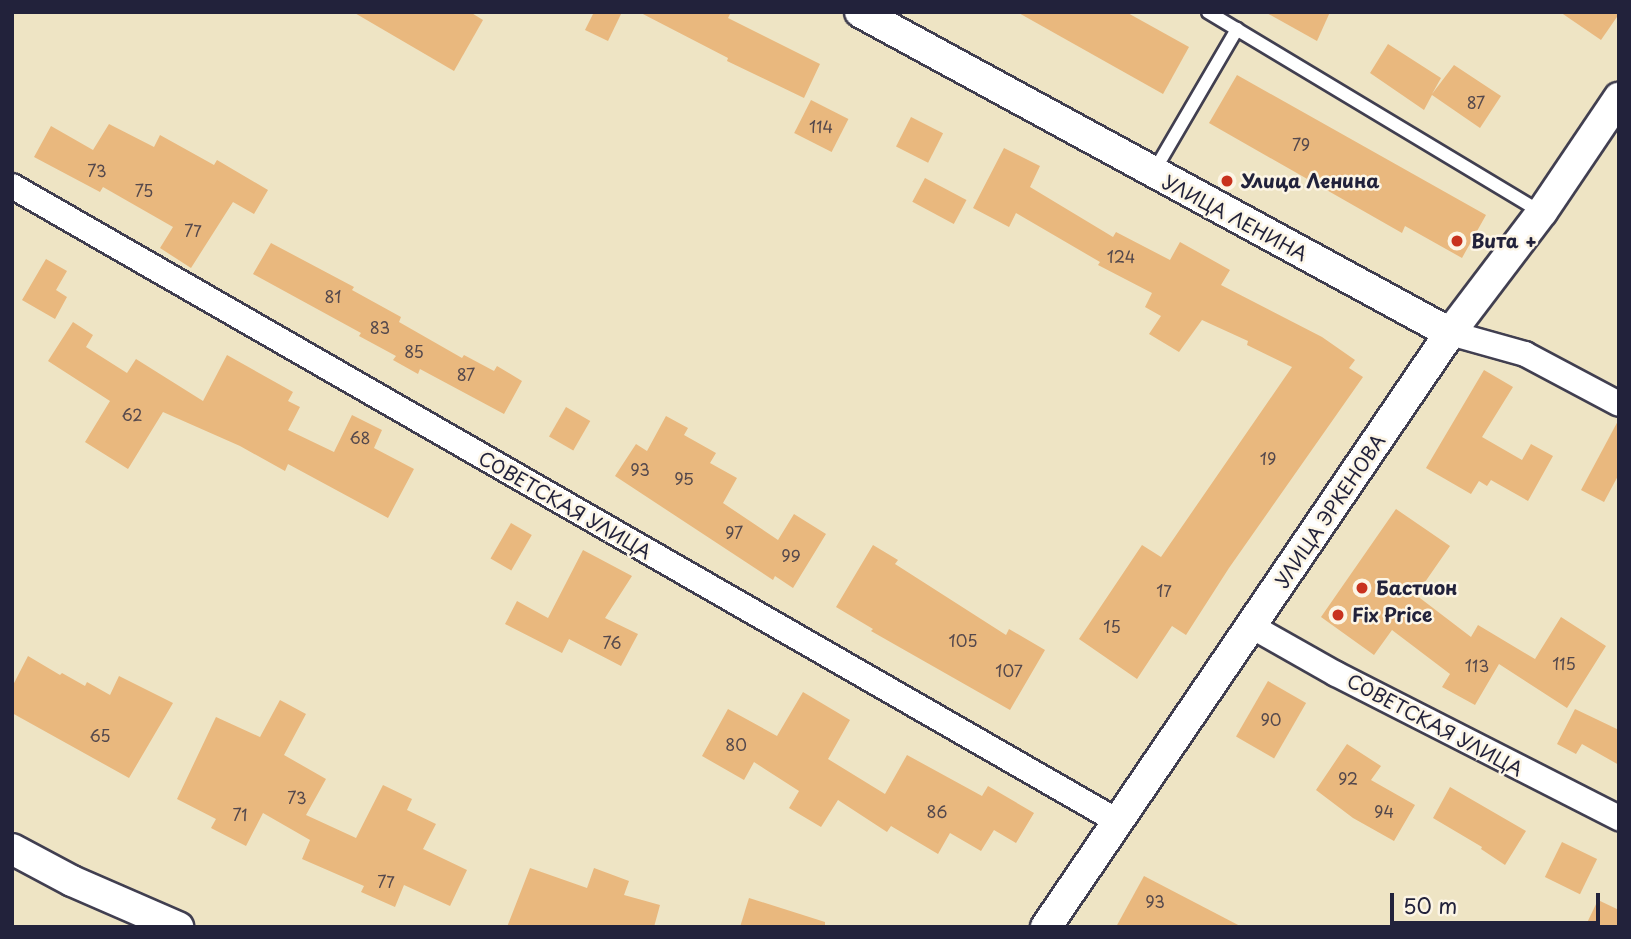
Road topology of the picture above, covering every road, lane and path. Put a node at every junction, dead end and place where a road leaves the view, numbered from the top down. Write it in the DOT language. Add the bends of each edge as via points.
graph roads {
  1 [pos="860,12"];
  2 [pos="1208,12"];
  3 [pos="1237,29"];
  4 [pos="1619,98"];
  5 [pos="1153,173"];
  6 [pos="12,186"];
  7 [pos="1542,212"];
  8 [pos="1450,333"];
  9 [pos="1619,404"];
  10 [pos="1253,627"];
  11 [pos="1619,818"];
  12 [pos="1119,822"];
  13 [pos="12,849"];
  14 [pos="178,927"];
  15 [pos="1046,927"];
  1 -- 5 [label="street, УЛИЦА ЛЕНИНА"];
  2 -- 3 [label="lane"];
  3 -- 5 [label="lane"];
  3 -- 7 [label="lane"];
  4 -- 7 [label="street, УЛИЦА ЭРКЕНОВА"];
  5 -- 8 [label="street, УЛИЦА ЛЕНИНА"];
  6 -- 12 [label="street, СОВЕТСКАЯ УЛИЦА"];
  7 -- 8 [label="street, УЛИЦА ЭРКЕНОВА"];
  8 -- 9 [label="street, УЛИЦА ЛЕНИНА" via="1525,354"];
  8 -- 10 [label="street, УЛИЦА ЭРКЕНОВА"];
  10 -- 11 [label="street, СОВЕТСКАЯ УЛИЦА"];
  10 -- 12 [label="street, УЛИЦА ЭРКЕНОВА"];
  12 -- 15 [label="street, УЛИЦА ЭРКЕНОВА"];
  13 -- 14 [label="street"];
}
